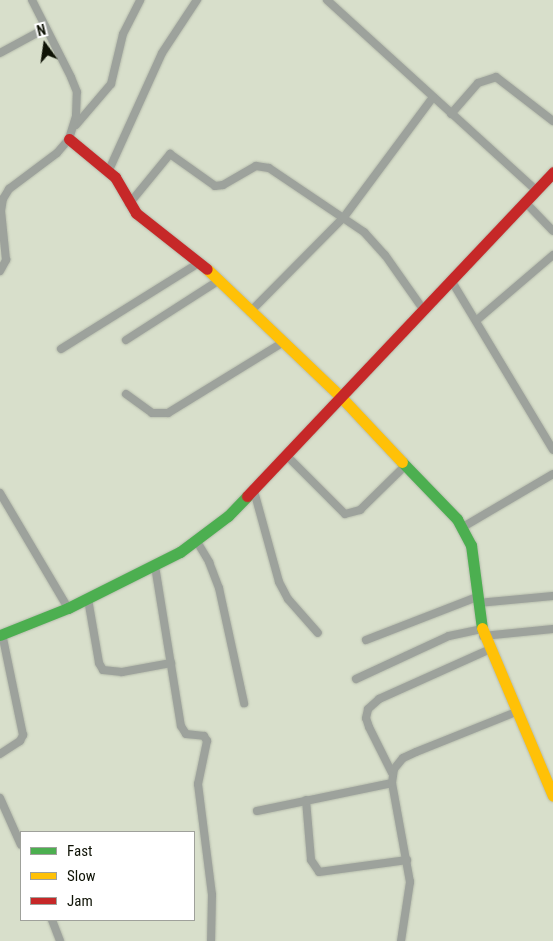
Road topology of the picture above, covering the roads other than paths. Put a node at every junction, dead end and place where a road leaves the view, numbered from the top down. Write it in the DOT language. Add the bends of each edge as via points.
graph roads {
  1 [pos="32,0"];
  2 [pos="140,0"];
  3 [pos="197,0"];
  4 [pos="327,0"];
  5 [pos="46,28"];
  6 [pos="0,54"];
  7 [pos="433,97"];
  8 [pos="451,114"];
  9 [pos="553,121"];
  10 [pos="74,126"];
  11 [pos="69,138"];
  12 [pos="109,170"];
  13 [pos="553,172"];
  14 [pos="536,190"];
  15 [pos="0,191"];
  16 [pos="2,199"];
  17 [pos="525,202"];
  18 [pos="129,204"];
  19 [pos="344,217"];
  20 [pos="553,230"];
  21 [pos="553,255"];
  22 [pos="200,262"];
  23 [pos="0,271"];
  24 [pos="452,280"];
  25 [pos="218,281"];
  26 [pos="422,309"];
  27 [pos="250,312"];
  28 [pos="476,320"];
  29 [pos="126,340"];
  30 [pos="282,342"];
  31 [pos="61,349"];
  32 [pos="126,394"];
  33 [pos="342,397"];
  34 [pos="553,450"];
  35 [pos="287,456"];
  36 [pos="406,465"];
  37 [pos="553,474"];
  38 [pos="254,491"];
  39 [pos="0,494"];
  40 [pos="463,527"];
  41 [pos="196,540"];
  42 [pos="155,566"];
  43 [pos="553,596"];
  44 [pos="88,599"];
  45 [pos="477,600"];
  46 [pos="68,608"];
  47 [pos="553,629"];
  48 [pos="482,632"];
  49 [pos="1,634"];
  50 [pos="318,634"];
  51 [pos="366,640"];
  52 [pos="488,650"];
  53 [pos="171,663"];
  54 [pos="356,679"];
  55 [pos="244,703"];
  56 [pos="516,712"];
  57 [pos="0,754"];
  58 [pos="392,773"];
  59 [pos="549,777"];
  60 [pos="392,783"];
  61 [pos="553,796"];
  62 [pos="0,798"];
  63 [pos="306,800"];
  64 [pos="257,811"];
  65 [pos="20,843"];
  66 [pos="407,860"];
  67 [pos="52,921"];
  68 [pos="60,941"];
  69 [pos="211,941"];
  70 [pos="401,941"];
  1 -- 5 [label="street"];
  2 -- 10 [label="street" via="124,34 111,84"];
  3 -- 12 [label="street" via="162,53"];
  4 -- 7 [label="street"];
  5 -- 6 [label="street"];
  5 -- 10 [label="street" via="76,92"];
  7 -- 8 [label="street"];
  7 -- 19 [label="street"];
  8 -- 9 [label="street" via="478,83 496,77"];
  8 -- 14 [label="street"];
  10 -- 11 [label="street"];
  11 -- 12 [label="street"];
  11 -- 16 [label="street" via="46,163 9,189"];
  12 -- 18 [label="street"];
  13 -- 14 [label="street"];
  14 -- 17 [label="street"];
  15 -- 16 [label="street"];
  16 -- 23 [label="street" via="6,260"];
  17 -- 20 [label="street"];
  17 -- 24 [label="street"];
  18 -- 19 [label="street" via="170,154 215,186 223,185 256,166 269,168"];
  18 -- 22 [label="street" via="142,219"];
  19 -- 26 [label="street" via="380,249"];
  19 -- 27 [label="street"];
  21 -- 28 [label="street"];
  22 -- 25 [label="street"];
  22 -- 31 [label="street"];
  24 -- 26 [label="street"];
  24 -- 28 [label="street"];
  25 -- 27 [label="street"];
  25 -- 29 [label="street"];
  26 -- 33 [label="street"];
  27 -- 30 [label="street"];
  28 -- 34 [label="street"];
  30 -- 32 [label="street" via="168,413 152,413"];
  30 -- 33 [label="street"];
  33 -- 35 [label="street"];
  33 -- 36 [label="street"];
  35 -- 36 [label="street" via="344,514 360,510"];
  35 -- 38 [label="street"];
  36 -- 40 [label="street"];
  37 -- 40 [label="street"];
  38 -- 41 [label="street"];
  38 -- 50 [label="street" via="279,582 288,599"];
  39 -- 46 [label="street"];
  40 -- 45 [label="street" via="471,545"];
  41 -- 42 [label="street"];
  41 -- 55 [label="street" via="219,588"];
  42 -- 44 [label="street"];
  42 -- 53 [label="street"];
  43 -- 45 [label="street"];
  44 -- 46 [label="street"];
  44 -- 53 [label="street" via="99,663 104,670 122,672"];
  45 -- 48 [label="street"];
  45 -- 51 [label="street"];
  46 -- 49 [label="street"];
  47 -- 48 [label="street"];
  48 -- 52 [label="street"];
  48 -- 54 [label="street" via="449,636"];
  49 -- 57 [label="street" via="23,734 20,741"];
  52 -- 56 [label="street"];
  52 -- 58 [label="street" via="379,699 368,708 366,718 369,727"];
  53 -- 69 [label="street" via="183,731 204,736 207,741 198,784 212,895"];
  56 -- 58 [label="street" via="403,758"];
  56 -- 59 [label="street"];
  58 -- 60 [label="street"];
  59 -- 61 [label="street"];
  60 -- 63 [label="street"];
  60 -- 66 [label="street"];
  62 -- 65 [label="street"];
  63 -- 64 [label="street"];
  63 -- 66 [label="street" via="311,860 319,872"];
  66 -- 70 [label="street" via="410,892"];
  67 -- 68 [label="street"];
}
